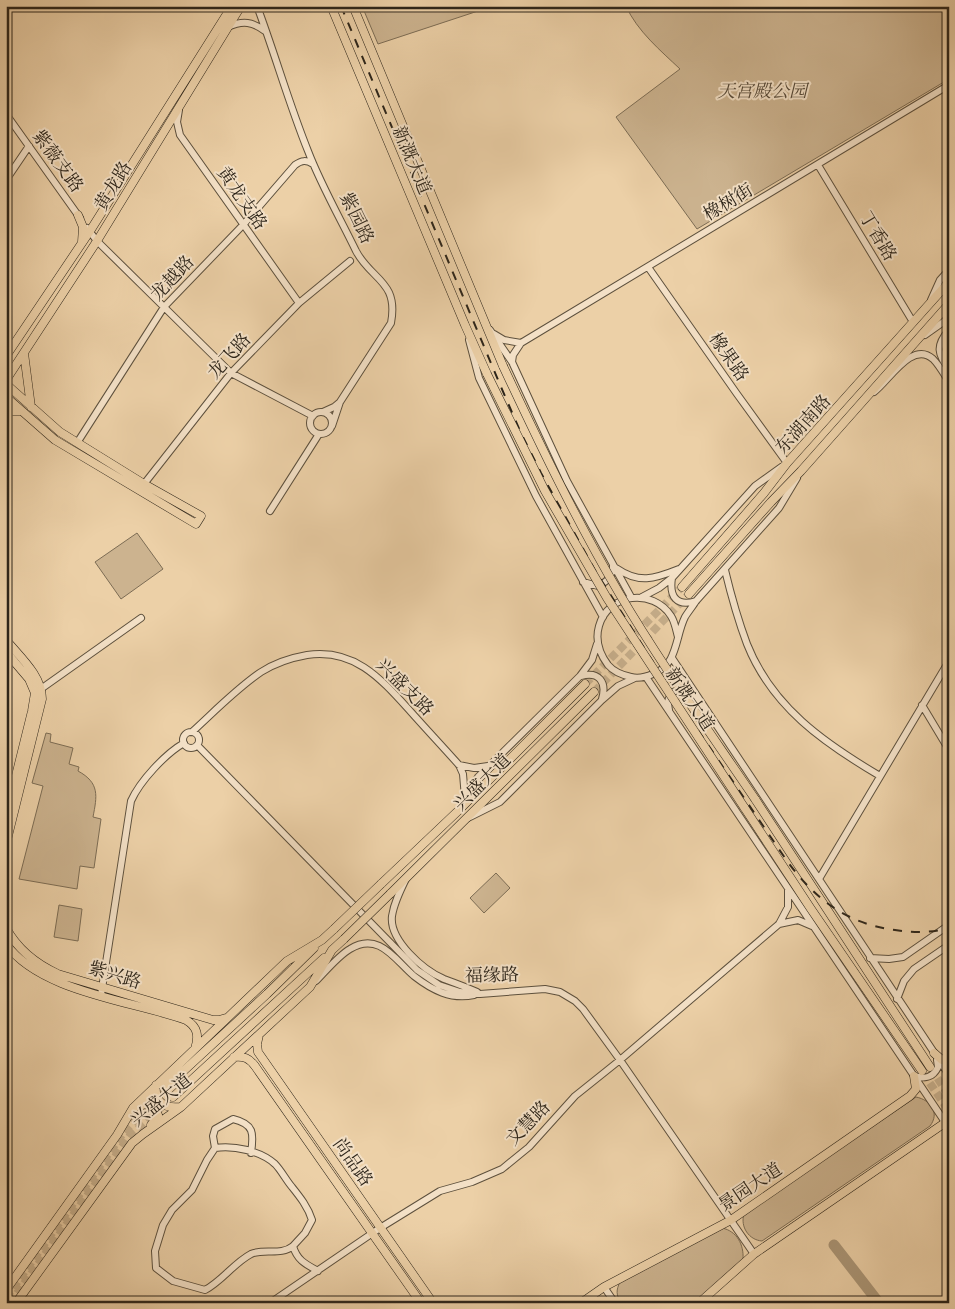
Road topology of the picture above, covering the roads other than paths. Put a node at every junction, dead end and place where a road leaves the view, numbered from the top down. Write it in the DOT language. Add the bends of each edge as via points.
graph roads {
  1 [pos="232,6"];
  2 [pos="242,6"];
  3 [pos="257,6"];
  4 [pos="331,6"];
  5 [pos="352,6"];
  6 [pos="228,27"];
  7 [pos="266,32"];
  8 [pos="949,85"];
  9 [pos="180,104"];
  10 [pos="6,114"];
  11 [pos="29,146"];
  12 [pos="314,165"];
  13 [pos="818,165"];
  14 [pos="6,180"];
  15 [pos="78,215"];
  16 [pos="243,225"];
  17 [pos="90,232"];
  18 [pos="97,241"];
  19 [pos="82,243"];
  20 [pos="352,243"];
  21 [pos="350,261"];
  22 [pos="366,263"];
  23 [pos="648,267"];
  24 [pos="949,270"];
  25 [pos="949,282"];
  26 [pos="299,303"];
  27 [pos="929,304"];
  28 [pos="949,304"];
  29 [pos="164,307"];
  30 [pos="949,318"];
  31 [pos="484,321"];
  32 [pos="913,322"];
  33 [pos="465,325"];
  34 [pos="949,330"];
  35 [pos="493,334"];
  36 [pos="918,340"];
  37 [pos="17,341"];
  38 [pos="521,343"];
  39 [pos="6,346"];
  40 [pos="24,352"];
  41 [pos="6,356"];
  42 [pos="938,359"];
  43 [pos="512,362"];
  44 [pos="949,370"];
  45 [pos="232,373"];
  46 [pos="6,380"];
  47 [pos="949,382"];
  48 [pos="6,384"];
  49 [pos="6,397"];
  50 [pos="863,400"];
  51 [pos="340,402"];
  52 [pos="31,406"];
  53 [pos="6,411"];
  54 [pos="21,411"];
  55 [pos="323,412"];
  56 [pos="312,416"];
  57 [pos="332,426"];
  58 [pos="319,434"];
  59 [pos="76,443"];
  60 [pos="788,463"];
  61 [pos="801,472"];
  62 [pos="144,484"];
  63 [pos="270,510"];
  64 [pos="613,566"];
  65 [pos="681,568"];
  66 [pos="725,570"];
  67 [pos="672,578"];
  68 [pos="583,582"];
  69 [pos="682,587"];
  70 [pos="689,594"];
  71 [pos="631,597"];
  72 [pos="642,598"];
  73 [pos="696,601"];
  74 [pos="603,617"];
  75 [pos="141,618"];
  76 [pos="678,637"];
  77 [pos="6,640"];
  78 [pos="597,644"];
  79 [pos="6,652"];
  80 [pos="672,658"];
  81 [pos="949,661"];
  82 [pos="580,676"];
  83 [pos="646,677"];
  84 [pos="635,678"];
  85 [pos="586,684"];
  86 [pos="38,691"];
  87 [pos="594,692"];
  88 [pos="695,693"];
  89 [pos="602,700"];
  90 [pos="922,705"];
  91 [pos="670,712"];
  92 [pos="192,732"];
  93 [pos="184,743"];
  94 [pos="197,745"];
  95 [pos="949,750"];
  96 [pos="460,765"];
  97 [pos="489,766"];
  98 [pos="880,776"];
  99 [pos="465,798"];
  100 [pos="458,811"];
  101 [pos="6,816"];
  102 [pos="465,820"];
  103 [pos="6,844"];
  104 [pos="407,877"];
  105 [pos="819,879"];
  106 [pos="788,890"];
  107 [pos="779,924"];
  108 [pos="949,925"];
  109 [pos="812,926"];
  110 [pos="6,928"];
  111 [pos="322,940"];
  112 [pos="6,944"];
  113 [pos="949,945"];
  114 [pos="332,950"];
  115 [pos="870,958"];
  116 [pos="310,987"];
  117 [pos="102,991"];
  118 [pos="480,994"];
  119 [pos="897,999"];
  120 [pos="230,1016"];
  121 [pos="259,1034"];
  122 [pos="195,1050"];
  123 [pos="934,1053"];
  124 [pos="234,1057"];
  125 [pos="620,1060"];
  126 [pos="949,1062"];
  127 [pos="930,1067"];
  128 [pos="922,1071"];
  129 [pos="949,1075"];
  130 [pos="914,1076"];
  131 [pos="156,1085"];
  132 [pos="164,1088"];
  133 [pos="173,1096"];
  134 [pos="181,1107"];
  135 [pos="133,1108"];
  136 [pos="949,1108"];
  137 [pos="947,1123"];
  138 [pos="143,1134"];
  139 [pos="216,1148"];
  140 [pos="251,1153"];
  141 [pos="731,1220"];
  142 [pos="380,1228"];
  143 [pos="372,1233"];
  144 [pos="293,1246"];
  145 [pos="754,1254"];
  146 [pos="318,1271"];
  147 [pos="604,1287"];
  148 [pos="6,1290"];
  149 [pos="16,1303"];
  150 [pos="270,1303"];
  151 [pos="421,1303"];
  152 [pos="433,1303"];
  153 [pos="581,1303"];
  154 [pos="615,1303"];
  155 [pos="699,1303"];
  1 -- 17 [label="main road, 黄龙路"];
  2 -- 6 [label="main road, 黄龙路"];
  3 -- 7 [label="street, 紫园路"];
  4 -- 33 [label="main road, 新溉大道"];
  5 -- 31 [label="main road, 新溉大道"];
  6 -- 7 [label="street" via="252,23"];
  6 -- 9 [label="main road, 黄龙路"];
  7 -- 12 [label="street, 紫园路"];
  8 -- 13 [label="street, 橡树街"];
  9 -- 16 [label="street, 黄龙支路" via="177,122 180,135"];
  9 -- 18 [label="main road, 黄龙路"];
  10 -- 11 [label="street, 紫薇支路"];
  11 -- 14 [label="street"];
  11 -- 15 [label="street, 紫薇支路"];
  12 -- 16 [label="street, 龙越路" via="302,161 296,165"];
  12 -- 20 [label="street, 紫园路"];
  13 -- 23 [label="street, 橡树街"];
  13 -- 32 [label="street, 丁香路"];
  15 -- 17 [label="street, 紫薇支路"];
  15 -- 19 [label="main road"];
  16 -- 26 [label="street, 黄龙支路"];
  16 -- 29 [label="street, 龙越路"];
  17 -- 18 [label="street, 紫薇支路"];
  17 -- 19 [label="main road, 黄龙路"];
  18 -- 29 [label="street, 紫薇支路"];
  18 -- 40 [label="main road, 黄龙路"];
  19 -- 37 [label="main road, 黄龙路"];
  20 -- 21 [label="street"];
  20 -- 22 [label="street, 紫园路"];
  21 -- 22 [label="street"];
  21 -- 26 [label="street, 龙飞路"];
  22 -- 51 [label="street, 紫园路" via="389,292 391,323"];
  23 -- 38 [label="street, 橡树街"];
  23 -- 60 [label="street, 橡果路"];
  24 -- 27 [label="street" via="940,280"];
  25 -- 27 [label="main road, 东湖南路"];
  26 -- 45 [label="street, 龙飞路"];
  27 -- 32 [label="main road, 东湖南路"];
  28 -- 36 [label="main road, 东湖南路"];
  29 -- 45 [label="street, 紫薇支路"];
  29 -- 59 [label="street, 龙越路"];
  30 -- 36 [label="street"];
  31 -- 35 [label="street, 新溉大道"];
  31 -- 127 [label="main road, 新溉大道, bridge" via="559,485 618,592"];
  32 -- 60 [label="main road, 东湖南路"];
  33 -- 68 [label="street, 新溉大道" via="479,378 536,496"];
  33 -- 128 [label="main road, 新溉大道, bridge" via="546,491 607,598 811,910"];
  34 -- 42 [label="street" via="939,346"];
  35 -- 38 [label="street"];
  35 -- 43 [label="street, 新溉大道"];
  36 -- 50 [label="main road, 东湖南路"];
  37 -- 39 [label="main road"];
  37 -- 41 [label="main road, 黄龙路"];
  38 -- 43 [label="street"];
  40 -- 46 [label="main road, 黄龙路"];
  40 -- 52 [label="main road"];
  42 -- 44 [label="street"];
  42 -- 47 [label="street"];
  42 -- 50 [label="street" via="921,354 909,358"];
  43 -- 64 [label="street, 新溉大道" via="567,481"];
  45 -- 56 [label="street, 紫薇支路"];
  45 -- 62 [label="street, 龙飞路"];
  48 -- 52 [label="main road"];
  49 -- 54 [label="main road"];
  50 -- 61 [label="main road, 东湖南路"];
  51 -- 55 [label="street"];
  51 -- 57 [label="street"];
  52 -- 59 [label="main road"];
  53 -- 54 [label="main road"];
  54 -- 62 [label="main road" via="55,440 196,524 201,516"];
  55 -- 56 [label="street"];
  55 -- 57 [label="street" via="331,418"];
  56 -- 58 [label="street" via="310,426"];
  57 -- 58 [label="street" via="328,432"];
  58 -- 63 [label="street"];
  59 -- 62 [label="main road"];
  60 -- 65 [label="street" via="755,486"];
  60 -- 69 [label="main road, 东湖南路"];
  61 -- 66 [label="street" via="779,508"];
  61 -- 70 [label="main road, 东湖南路"];
  64 -- 65 [label="street" via="628,576 644,579 660,577"];
  64 -- 68 [label="street" via="608,581 598,586"];
  64 -- 71 [label="street, 新溉大道"];
  65 -- 67 [label="street"];
  66 -- 73 [label="street"];
  66 -- 98 [label="street" via="748,645 780,698 816,735"];
  67 -- 72 [label="street"];
  67 -- 73 [label="street" via="670,588 679,602 688,604"];
  68 -- 74 [label="street, 新溉大道"];
  71 -- 72 [label="street"];
  71 -- 74 [label="street" via="618,602"];
  72 -- 76 [label="street" via="664,607 671,616"];
  73 -- 76 [label="street" via="685,617"];
  74 -- 78 [label="street"];
  75 -- 86 [label="street"];
  76 -- 80 [label="street"];
  77 -- 86 [label="main road" via="35,676"];
  78 -- 82 [label="street" via="592,660"];
  78 -- 84 [label="street" via="610,668"];
  79 -- 86 [label="main road"];
  80 -- 83 [label="street" via="665,667"];
  80 -- 88 [label="street, 新溉大道"];
  81 -- 90 [label="street"];
  82 -- 89 [label="street" via="597,676 603,682"];
  82 -- 97 [label="street"];
  83 -- 84 [label="street"];
  83 -- 91 [label="street, 新溉大道"];
  84 -- 89 [label="street" via="618,686"];
  85 -- 100 [label="main road, 兴盛大道"];
  86 -- 101 [label="main road"];
  86 -- 103 [label="main road" via="42,699 39,714"];
  87 -- 102 [label="main road, 兴盛大道"];
  88 -- 91 [label="street" via="678,689 670,695"];
  88 -- 105 [label="street, 新溉大道"];
  89 -- 102 [label="street" via="500,802"];
  90 -- 95 [label="street"];
  90 -- 98 [label="street"];
  91 -- 106 [label="street, 新溉大道"];
  92 -- 93 [label="street" via="184,736"];
  92 -- 94 [label="street, 福缘路" via="199,738"];
  92 -- 96 [label="street, 兴盛支路" via="273,665 294,657 330,654 359,664 374,674"];
  93 -- 94 [label="street" via="191,748"];
  93 -- 117 [label="street" via="149,774 130,801"];
  94 -- 118 [label="street, 福缘路" via="418,970 439,985"];
  96 -- 97 [label="street"];
  96 -- 99 [label="street"];
  97 -- 99 [label="street"];
  98 -- 105 [label="street"];
  99 -- 100 [label="street"];
  100 -- 111 [label="main road, 兴盛大道, bridge"];
  102 -- 104 [label="main road, 兴盛大道"];
  104 -- 114 [label="main road, 兴盛大道, bridge"];
  104 -- 118 [label="street" via="392,917 393,930 399,942 436,974"];
  105 -- 115 [label="street, 新溉大道"];
  106 -- 107 [label="street" via="788,906"];
  106 -- 109 [label="street, 新溉大道"];
  107 -- 109 [label="street" via="798,920"];
  107 -- 125 [label="street, 文慧路"];
  108 -- 115 [label="street" via="903,957"];
  109 -- 130 [label="street, 新溉大道"];
  110 -- 117 [label="main road, 紫兴路" via="17,946 38,964"];
  111 -- 120 [label="main road, 兴盛大道" via="287,961"];
  111 -- 132 [label="main road"];
  112 -- 117 [label="main road, 紫兴路" via="23,963 45,976"];
  113 -- 119 [label="street" via="914,969 904,981"];
  114 -- 116 [label="main road, 兴盛大道"];
  114 -- 133 [label="main road"];
  115 -- 119 [label="street, 新溉大道"];
  116 -- 118 [label="street" via="349,949 364,943 379,945 391,952 414,976 436,990 464,997"];
  116 -- 121 [label="main road, 兴盛大道"];
  117 -- 120 [label="main road, 紫兴路" via="213,1020"];
  117 -- 122 [label="main road, 紫兴路" via="191,1023 198,1035"];
  118 -- 125 [label="street, 福缘路" via="534,989 560,992 583,1009"];
  119 -- 123 [label="street, 新溉大道"];
  120 -- 122 [label="main road, 兴盛大道"];
  121 -- 124 [label="main road, 兴盛大道"];
  121 -- 142 [label="main road, 尚品路" via="258,1052"];
  122 -- 131 [label="main road, 兴盛大道"];
  123 -- 126 [label="main road"];
  123 -- 129 [label="street, 新溉大道"];
  123 -- 130 [label="street" via="938,1067 935,1073 922,1078"];
  124 -- 134 [label="main road, 兴盛大道"];
  124 -- 143 [label="main road, 尚品路" via="250,1059 256,1066"];
  125 -- 141 [label="street, 福缘路"];
  125 -- 142 [label="street, 文慧路" via="575,1096 529,1147 502,1169 440,1191"];
  130 -- 137 [label="street, 新溉大道"];
  130 -- 141 [label="main road, 景园大道" via="916,1089 910,1096"];
  131 -- 134 [label="main road" via="156,1098 161,1103 172,1108"];
  131 -- 135 [label="main road, 兴盛大道"];
  134 -- 138 [label="main road, 兴盛大道"];
  135 -- 138 [label="main road" via="146,1104 157,1110 156,1120"];
  135 -- 148 [label="main road, 兴盛大道"];
  136 -- 137 [label="main road"];
  137 -- 145 [label="main road"];
  138 -- 149 [label="main road, 兴盛大道" via="124,1154"];
  139 -- 140 [label="street" via="226,1146"];
  139 -- 140 [label="street" via="215,1128 233,1119 251,1128"];
  139 -- 144 [label="street" via="192,1190 172,1210 163,1225 155,1251 156,1268 173,1281 205,1290 250,1255"];
  140 -- 144 [label="street" via="275,1165 309,1212 312,1220"];
  141 -- 145 [label="street, 福缘路"];
  141 -- 147 [label="main road, 景园大道"];
  142 -- 143 [label="street, 文慧路"];
  142 -- 152 [label="main road, 尚品路"];
  143 -- 146 [label="street, 文慧路"];
  143 -- 151 [label="main road, 尚品路"];
  144 -- 146 [label="street" via="295,1255"];
  145 -- 155 [label="main road"];
  146 -- 150 [label="street, 文慧路"];
  147 -- 153 [label="main road, 景园大道"];
  147 -- 154 [label="street"];
}
